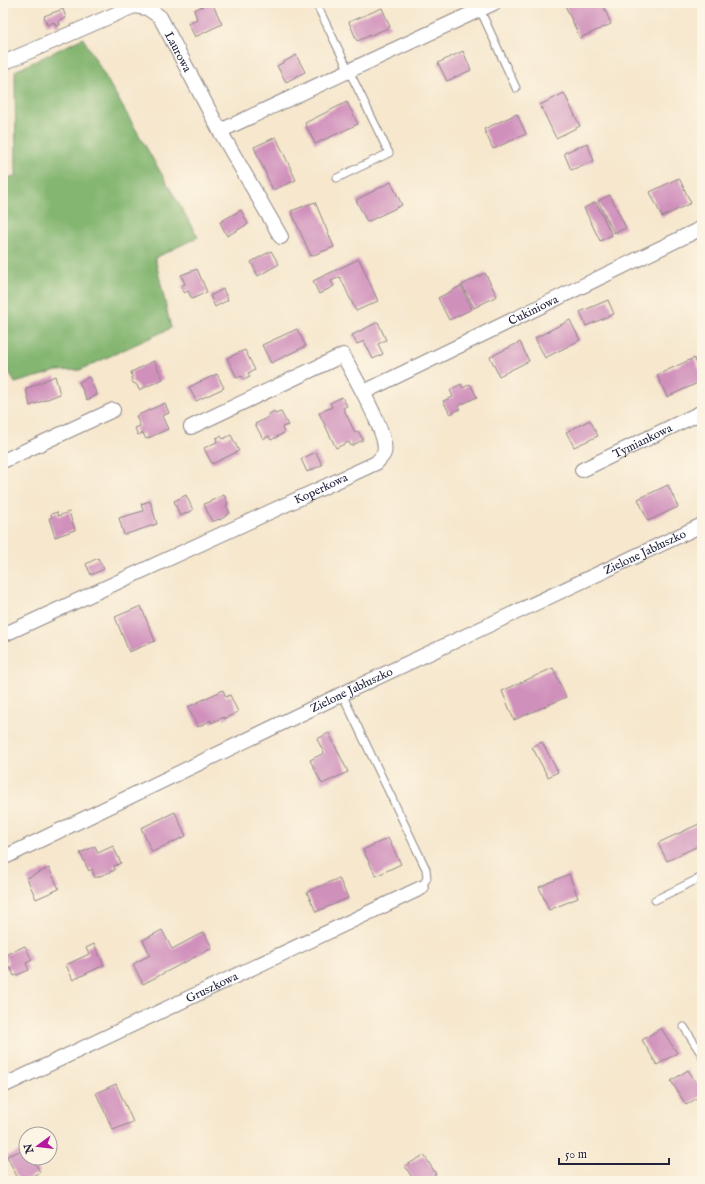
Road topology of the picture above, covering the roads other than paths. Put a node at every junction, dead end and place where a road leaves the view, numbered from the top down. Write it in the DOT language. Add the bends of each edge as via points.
graph roads {
  1 [pos="316,3"];
  2 [pos="494,3"];
  3 [pos="478,6"];
  4 [pos="3,63"];
  5 [pos="349,71"];
  6 [pos="516,88"];
  7 [pos="220,131"];
  8 [pos="337,178"];
  9 [pos="702,228"];
  10 [pos="281,237"];
  11 [pos="364,392"];
  12 [pos="113,410"];
  13 [pos="702,412"];
  14 [pos="191,427"];
  15 [pos="3,461"];
  16 [pos="582,470"];
  17 [pos="702,525"];
  18 [pos="3,635"];
  19 [pos="342,694"];
  20 [pos="3,858"];
  21 [pos="702,877"];
  22 [pos="421,888"];
  23 [pos="654,900"];
  24 [pos="684,1027"];
  25 [pos="702,1055"];
  26 [pos="3,1086"];
  1 -- 5 [label="lane"];
  2 -- 3 [label="street"];
  3 -- 5 [label="street"];
  3 -- 6 [label="lane"];
  4 -- 7 [label="street, Laurowa" via="134,6 147,8 160,17"];
  5 -- 7 [label="street"];
  5 -- 8 [label="lane" via="389,153"];
  7 -- 10 [label="street, Laurowa"];
  9 -- 11 [label="street, Cukiniowa"];
  11 -- 14 [label="street, Koperkowa" via="343,355"];
  11 -- 18 [label="street, Koperkowa" via="384,440 384,453 376,463"];
  12 -- 15 [label="street"];
  13 -- 16 [label="street, Tymiankowa"];
  17 -- 19 [label="street, Zielone Jabłuszko"];
  19 -- 20 [label="street, Zielone Jabłuszko"];
  19 -- 22 [label="lane" via="426,869 427,878"];
  21 -- 23 [label="lane"];
  22 -- 26 [label="street, Gruszkowa"];
  24 -- 25 [label="lane"];
}
